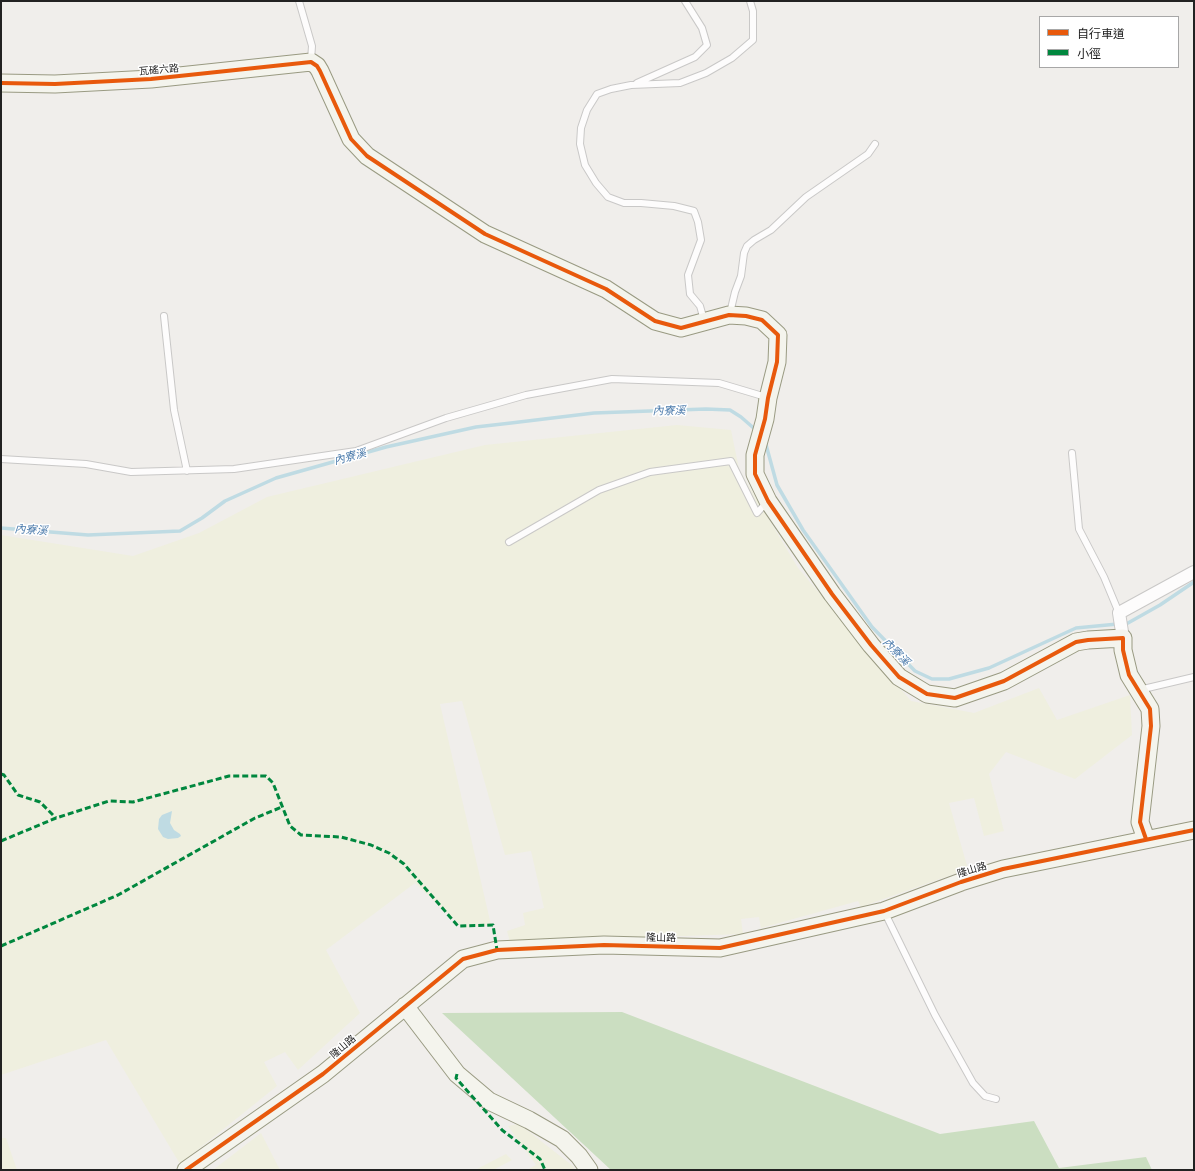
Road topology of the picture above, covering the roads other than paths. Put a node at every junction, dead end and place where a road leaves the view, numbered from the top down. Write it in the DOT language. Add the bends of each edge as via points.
graph roads {
  1 [pos="299,1"];
  2 [pos="685,1"];
  3 [pos="750,1"];
  4 [pos="314,64"];
  5 [pos="1,83"];
  6 [pos="631,85"];
  7 [pos="875,144"];
  8 [pos="729,315"];
  9 [pos="164,316"];
  10 [pos="705,322"];
  11 [pos="768,398"];
  12 [pos="1072,453"];
  13 [pos="1,459"];
  14 [pos="188,471"];
  15 [pos="768,501"];
  16 [pos="509,542"];
  17 [pos="1194,572"];
  18 [pos="1119,613"];
  19 [pos="1123,638"];
  20 [pos="1194,677"];
  21 [pos="1139,690"];
  22 [pos="1194,830"];
  23 [pos="1146,839"];
  24 [pos="884,911"];
  25 [pos="405,1006"];
  26 [pos="996,1099"];
  27 [pos="186,1170"];
  28 [pos="589,1170"];
  1 -- 4 [label="lane" via="312,46"];
  2 -- 6 [label="lane" via="702,28 707,45 695,57"];
  3 -- 6 [label="lane" via="753,11 753,40 732,58 706,73 680,83"];
  4 -- 5 [label="street, 瓦磘六路" via="151,79 55,84"];
  4 -- 10 [label="street" via="351,139 367,156 386,169 485,234 606,289 655,321 681,328"];
  6 -- 10 [label="lane" via="597,94 587,110 581,128 580,144 585,165 596,184 608,197 624,203 674,206 694,212 701,240 688,275 690,294 700,306"];
  7 -- 8 [label="lane" via="868,154 806,197 771,230 747,246 742,276"];
  8 -- 10 [label="street"];
  8 -- 11 [label="street" via="762,320 778,335 777,362"];
  9 -- 14 [label="lane" via="174,410"];
  11 -- 14 [label="lane" via="719,383 612,379 526,395 446,418 356,450 234,469"];
  11 -- 15 [label="street" via="755,455 755,474"];
  12 -- 18 [label="lane" via="1079,529"];
  13 -- 14 [label="lane" via="86,464 131,472"];
  15 -- 16 [label="lane" via="758,513 731,461 650,472 599,490"];
  15 -- 19 [label="street" via="832,594 871,645 899,677 927,694 955,698 1004,681 1076,642"];
  17 -- 18 [label="street"];
  18 -- 19 [label="street"];
  19 -- 21 [label="street" via="1129,675"];
  20 -- 21 [label="lane"];
  21 -- 23 [label="street" via="1150,709 1151,726 1140,822"];
  22 -- 23 [label="street, 隆山路"];
  23 -- 24 [label="street, 隆山路" via="1003,869"];
  24 -- 25 [label="street, 隆山路" via="720,948 604,945 497,950 463,959"];
  24 -- 26 [label="lane" via="935,1015 973,1084 985,1096"];
  25 -- 27 [label="street, 隆山路" via="323,1074"];
  25 -- 28 [label="street" via="457,1074 488,1101 562,1139"];
}
